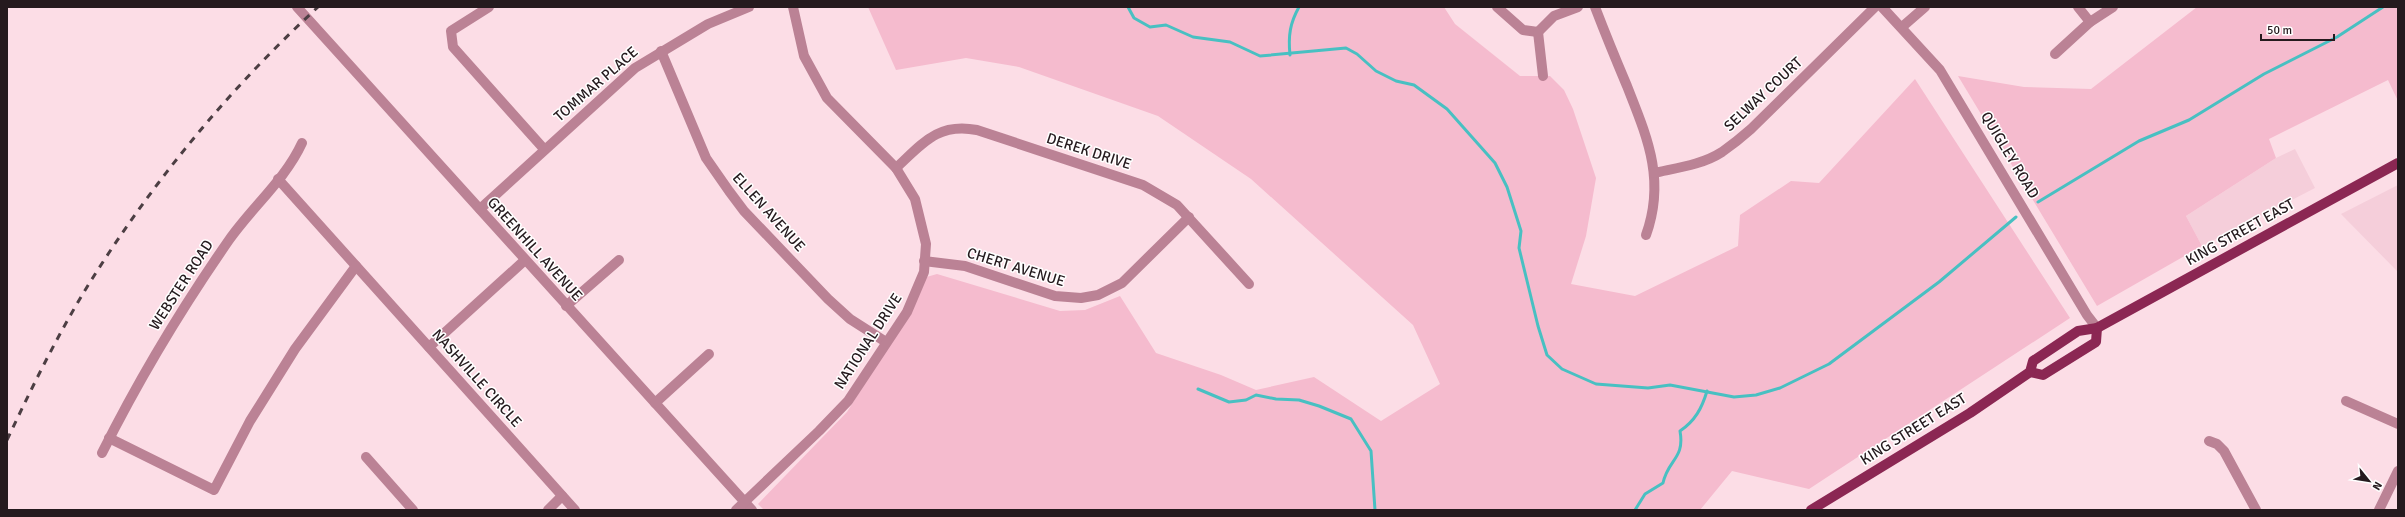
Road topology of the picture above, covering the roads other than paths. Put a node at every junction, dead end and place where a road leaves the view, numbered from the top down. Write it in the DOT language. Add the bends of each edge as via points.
graph roads {
  1 [pos="296,7"];
  2 [pos="489,7"];
  3 [pos="749,7"];
  4 [pos="793,7"];
  5 [pos="1497,7"];
  6 [pos="1578,7"];
  7 [pos="1595,7"];
  8 [pos="1875,7"];
  9 [pos="1882,7"];
  10 [pos="1925,7"];
  11 [pos="2078,7"];
  12 [pos="2113,7"];
  13 [pos="2090,22"];
  14 [pos="1902,27"];
  15 [pos="1538,32"];
  16 [pos="661,50"];
  17 [pos="2055,54"];
  18 [pos="1543,76"];
  19 [pos="302,143"];
  20 [pos="544,149"];
  21 [pos="2398,163"];
  22 [pos="896,168"];
  23 [pos="1654,174"];
  24 [pos="278,179"];
  25 [pos="480,209"];
  26 [pos="1189,217"];
  27 [pos="1646,235"];
  28 [pos="525,260"];
  29 [pos="619,260"];
  30 [pos="924,261"];
  31 [pos="356,266"];
  32 [pos="1249,284"];
  33 [pos="566,306"];
  34 [pos="2097,328"];
  35 [pos="886,342"];
  36 [pos="429,347"];
  37 [pos="709,354"];
  38 [pos="2030,372"];
  39 [pos="2346,401"];
  40 [pos="655,404"];
  41 [pos="2398,424"];
  42 [pos="110,438"];
  43 [pos="2209,441"];
  44 [pos="102,453"];
  45 [pos="366,457"];
  46 [pos="2398,471"];
  47 [pos="562,496"];
  48 [pos="745,501"];
  49 [pos="413,510"];
  50 [pos="548,510"];
  51 [pos="575,510"];
  52 [pos="736,510"];
  53 [pos="752,510"];
  54 [pos="1811,510"];
  55 [pos="2256,510"];
  56 [pos="2379,510"];
  1 -- 25 [label="street, GREENHILL AVENUE"];
  2 -- 20 [label="street" via="451,31 453,47"];
  3 -- 16 [label="street, TOMMAR PLACE" via="708,24"];
  4 -- 22 [label="street, NATIONAL DRIVE" via="801,47 820,87 842,116"];
  5 -- 15 [label="street" via="1523,30"];
  6 -- 15 [label="street" via="1554,16"];
  7 -- 23 [label="street" via="1644,126"];
  8 -- 23 [label="street, SELWAY COURT" via="1751,129 1727,148 1699,162"];
  9 -- 14 [label="street, QUIGLEY ROAD"];
  10 -- 14 [label="street"];
  11 -- 13 [label="street"];
  12 -- 13 [label="street"];
  13 -- 17 [label="street"];
  14 -- 34 [label="street, QUIGLEY ROAD" via="1940,70"];
  15 -- 18 [label="street"];
  16 -- 20 [label="street, TOMMAR PLACE" via="635,68"];
  16 -- 35 [label="street, ELLEN AVENUE" via="706,158 728,191 828,299 850,319"];
  19 -- 24 [label="street, WEBSTER ROAD"];
  20 -- 25 [label="street, TOMMAR PLACE"];
  21 -- 34 [label="main road, KING STREET EAST"];
  22 -- 26 [label="street, DEREK DRIVE" via="930,136 945,129 966,127 1143,185 1177,205"];
  22 -- 30 [label="street, NATIONAL DRIVE" via="911,191 918,208 926,244"];
  23 -- 27 [label="street" via="1653,215"];
  24 -- 31 [label="street, NASHVILLE CIRCLE"];
  24 -- 42 [label="street, WEBSTER ROAD" via="231,238 183,306 140,378"];
  25 -- 28 [label="street, GREENHILL AVENUE"];
  26 -- 30 [label="street, CHERT AVENUE" via="1122,283 1098,294 1081,298 1055,296 965,266"];
  26 -- 32 [label="street, DEREK DRIVE"];
  28 -- 33 [label="street, GREENHILL AVENUE"];
  28 -- 36 [label="street"];
  29 -- 33 [label="street"];
  30 -- 35 [label="street, NATIONAL DRIVE" via="924,272 917,292 907,312"];
  31 -- 36 [label="street, NASHVILLE CIRCLE"];
  31 -- 42 [label="street" via="295,349 250,421 214,490"];
  33 -- 40 [label="street, GREENHILL AVENUE"];
  34 -- 38 [label="main road, KING STREET EAST" via="2078,331 2033,361"];
  34 -- 38 [label="main road" via="2096,342 2043,375"];
  35 -- 48 [label="street, NATIONAL DRIVE" via="848,401"];
  36 -- 47 [label="street, NASHVILLE CIRCLE"];
  37 -- 40 [label="street"];
  38 -- 54 [label="main road, KING STREET EAST" via="1970,413"];
  39 -- 41 [label="street"];
  40 -- 48 [label="street, GREENHILL AVENUE"];
  42 -- 44 [label="street, WEBSTER ROAD"];
  43 -- 55 [label="street" via="2224,451"];
  45 -- 49 [label="street"];
  46 -- 56 [label="street"];
  47 -- 50 [label="street"];
  47 -- 51 [label="street, NASHVILLE CIRCLE"];
  48 -- 52 [label="street, NATIONAL DRIVE"];
  48 -- 53 [label="street, GREENHILL AVENUE"];
}
